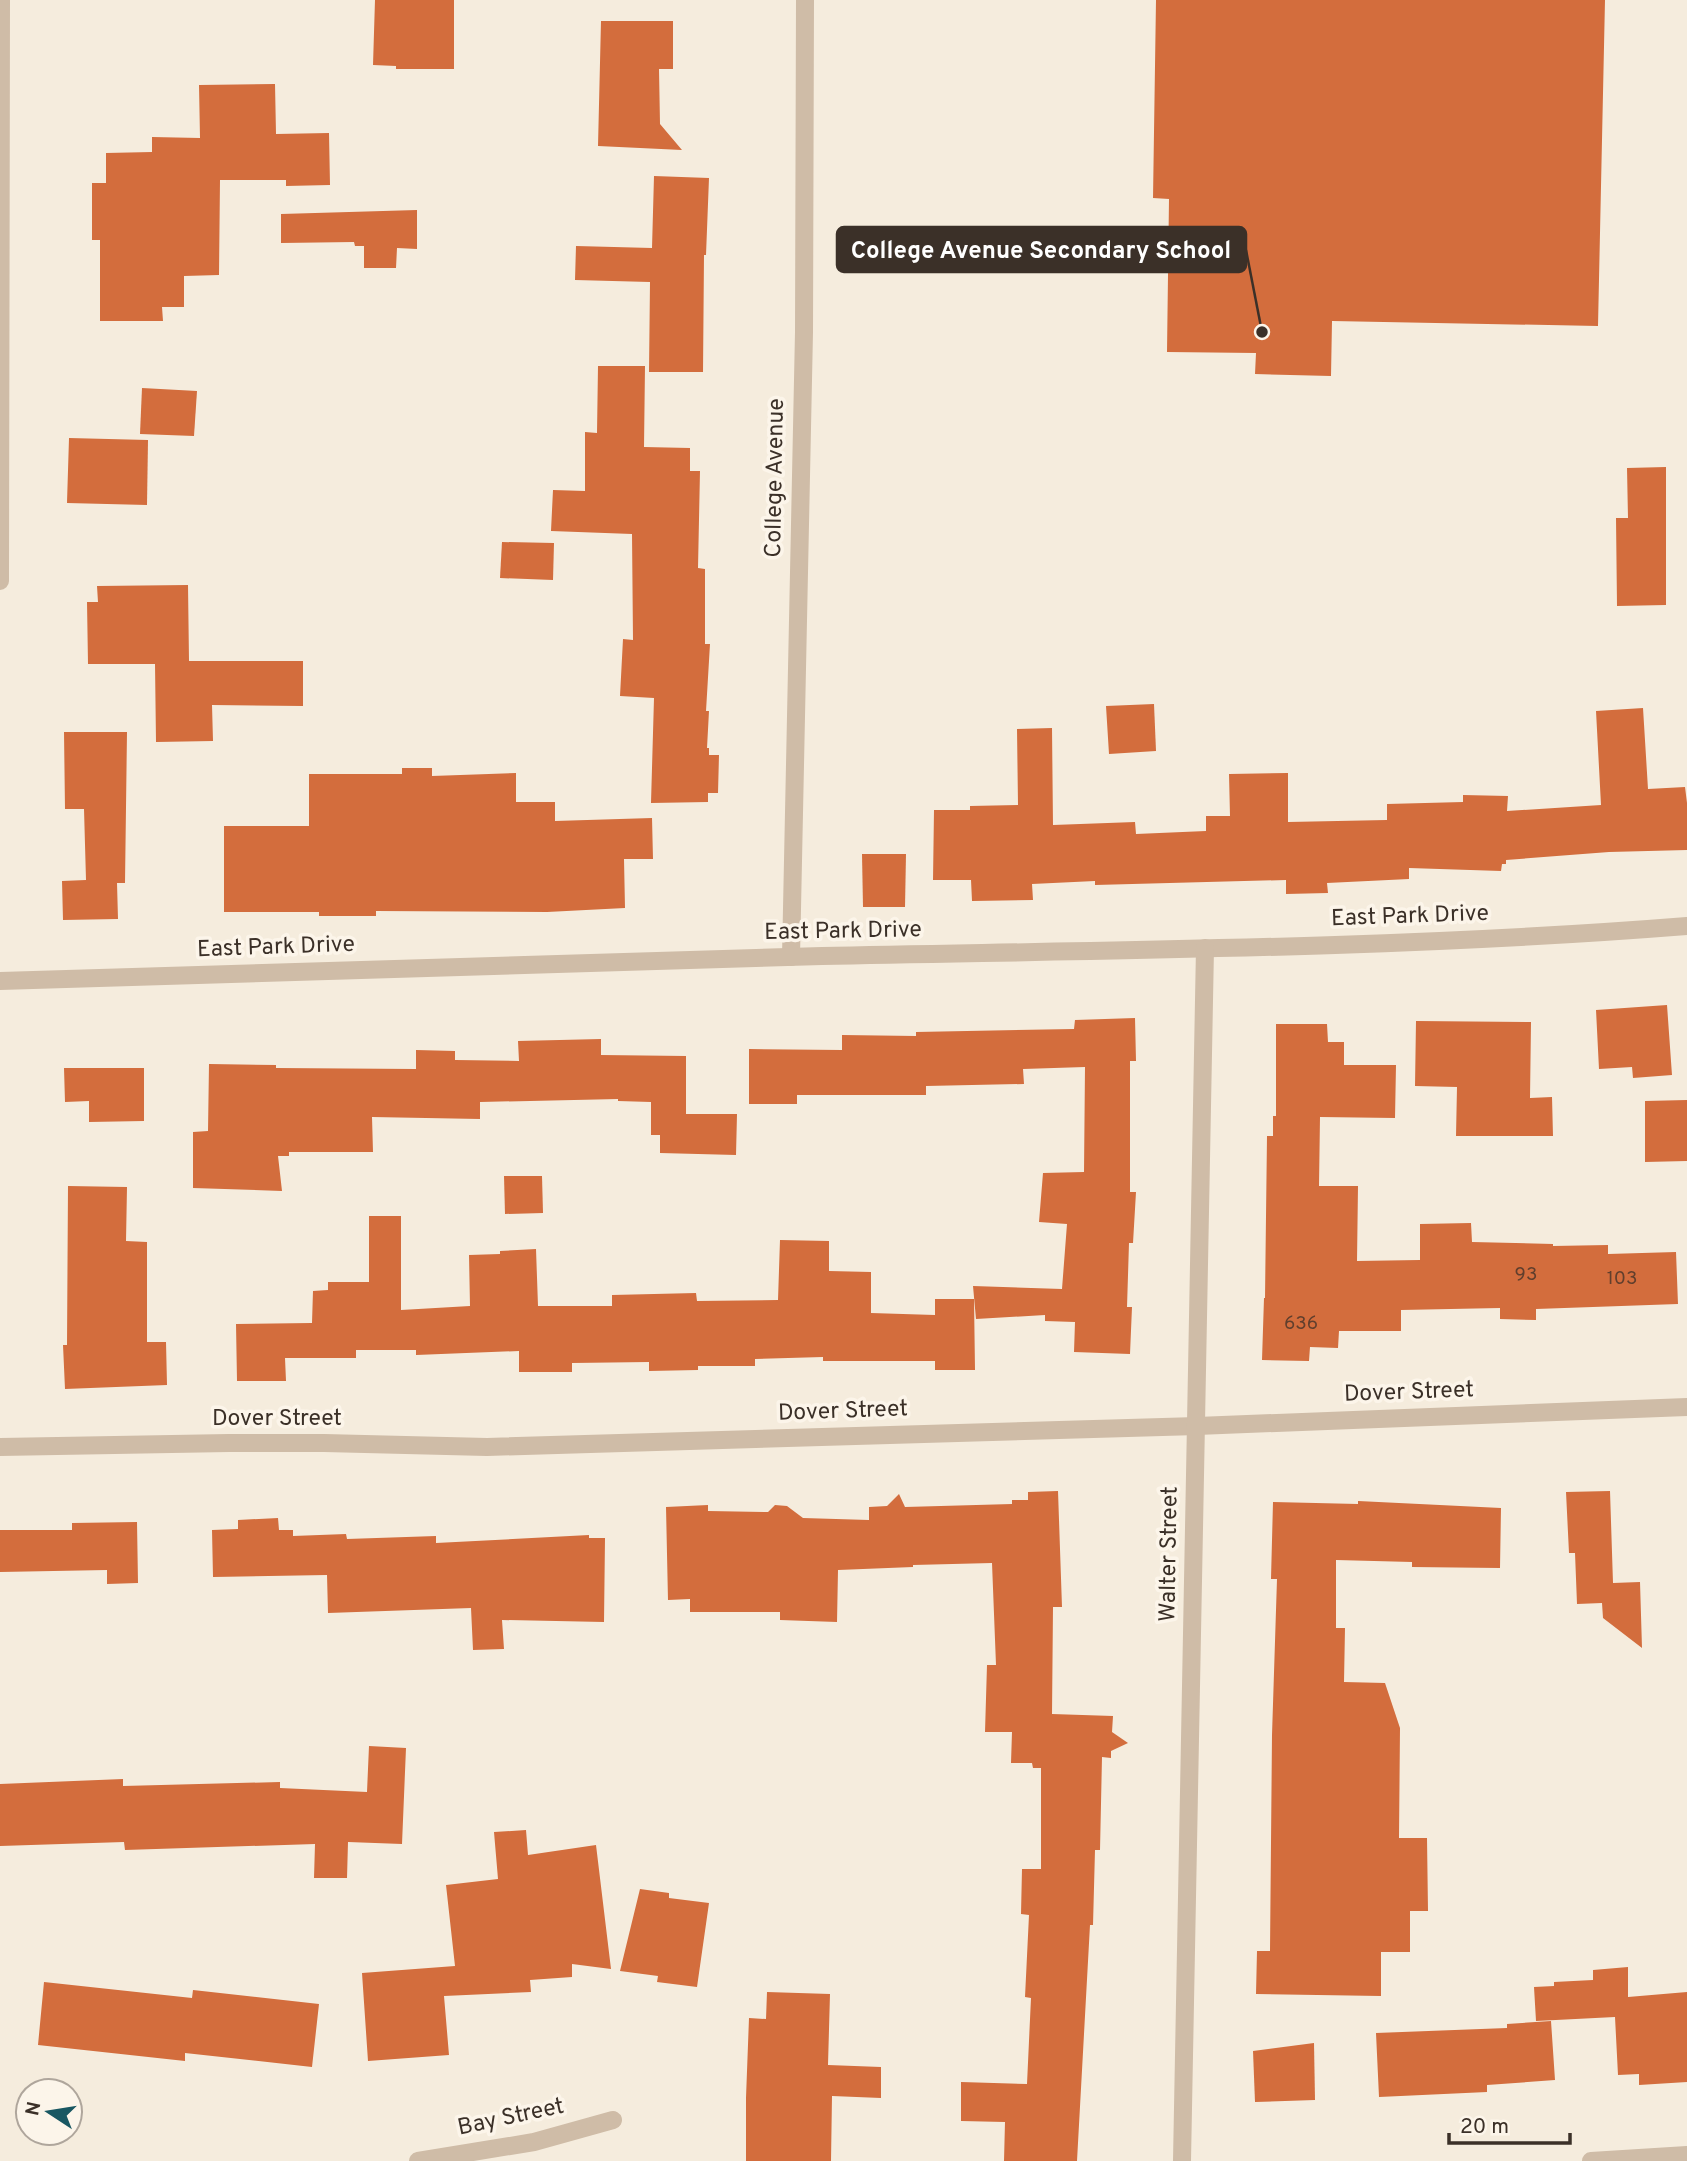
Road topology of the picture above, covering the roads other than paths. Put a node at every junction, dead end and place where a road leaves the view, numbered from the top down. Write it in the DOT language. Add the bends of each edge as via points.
graph roads {
  1 [pos="1,0"];
  2 [pos="805,0"];
  3 [pos="0,581"];
  4 [pos="1687,926"];
  5 [pos="1205,947"];
  6 [pos="791,957"];
  7 [pos="0,981"];
  8 [pos="1687,1407"];
  9 [pos="1197,1426"];
  10 [pos="0,1447"];
  11 [pos="613,2120"];
  12 [pos="1687,2155"];
  13 [pos="418,2161"];
  14 [pos="1182,2161"];
  15 [pos="1591,2161"];
  1 -- 3 [label="street"];
  2 -- 6 [label="street, College Avenue" via="804,345"];
  4 -- 5 [label="street, East Park Drive" via="1425,942"];
  5 -- 6 [label="street, East Park Drive"];
  5 -- 9 [label="street, Walter Street"];
  6 -- 7 [label="street, East Park Drive"];
  8 -- 9 [label="street, Dover Street"];
  9 -- 10 [label="street, Dover Street" via="487,1447 241,1443"];
  9 -- 14 [label="street, Walter Street"];
  11 -- 13 [label="street, Bay Street" via="534,2142"];
  12 -- 15 [label="street"];
}
